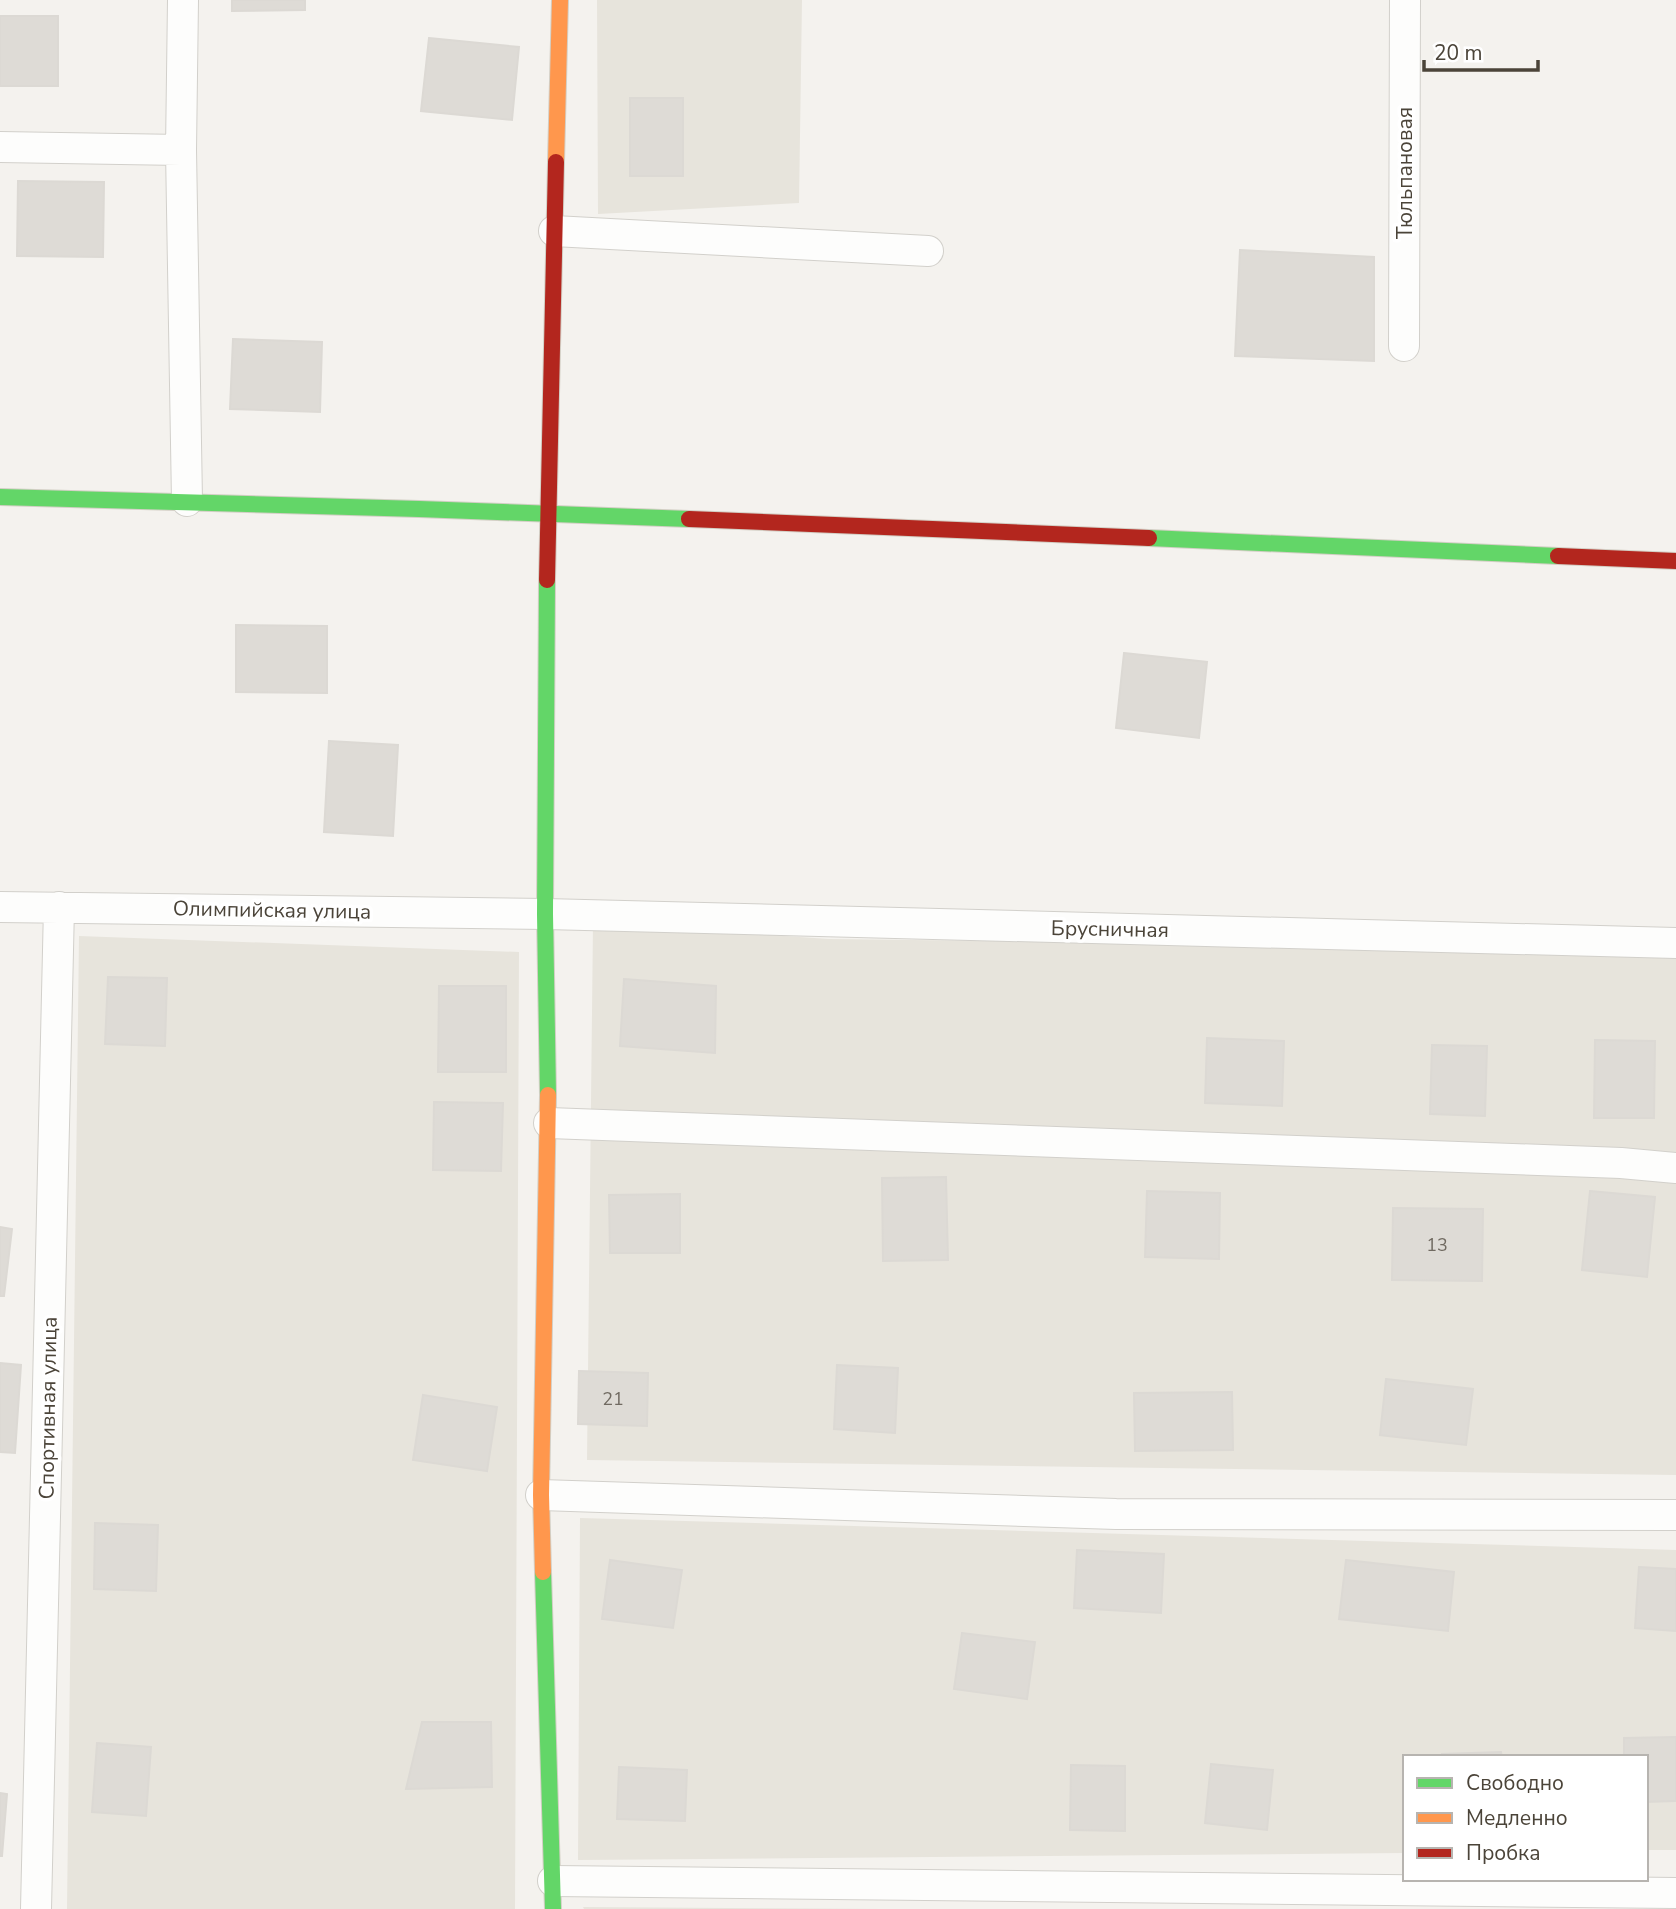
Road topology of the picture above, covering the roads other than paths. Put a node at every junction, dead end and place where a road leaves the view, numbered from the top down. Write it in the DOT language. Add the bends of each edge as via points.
graph roads {
  1 [pos="183,0"];
  2 [pos="560,0"];
  3 [pos="1405,0"];
  4 [pos="0,147"];
  5 [pos="181,150"];
  6 [pos="554,231"];
  7 [pos="928,251"];
  8 [pos="1404,346"];
  9 [pos="0,497"];
  10 [pos="187,501"];
  11 [pos="547,513"];
  12 [pos="1676,561"];
  13 [pos="0,907"];
  14 [pos="60,907"];
  15 [pos="545,915"];
  16 [pos="1676,943"];
  17 [pos="549,1123"];
  18 [pos="1676,1168"];
  19 [pos="541,1496"];
  20 [pos="1676,1516"];
  21 [pos="1676,1893"];
  22 [pos="553,1895"];
  23 [pos="36,1909"];
  1 -- 5 [label="street"];
  2 -- 6 [label="street"];
  3 -- 8 [label="street, Тюльпановая"];
  4 -- 5 [label="street"];
  5 -- 10 [label="street"];
  6 -- 7 [label="street"];
  6 -- 11 [label="street"];
  9 -- 10 [label="street"];
  10 -- 11 [label="street"];
  11 -- 12 [label="street"];
  11 -- 15 [label="street"];
  13 -- 14 [label="street, Олимпийская улица"];
  14 -- 15 [label="street, Олимпийская улица"];
  14 -- 23 [label="street, Спортивная улица"];
  15 -- 16 [label="street, Брусничная"];
  15 -- 17 [label="street"];
  17 -- 18 [label="street"];
  17 -- 19 [label="street"];
  19 -- 20 [label="street" via="1116,1514"];
  19 -- 22 [label="street"];
  21 -- 22 [label="street"];
}
